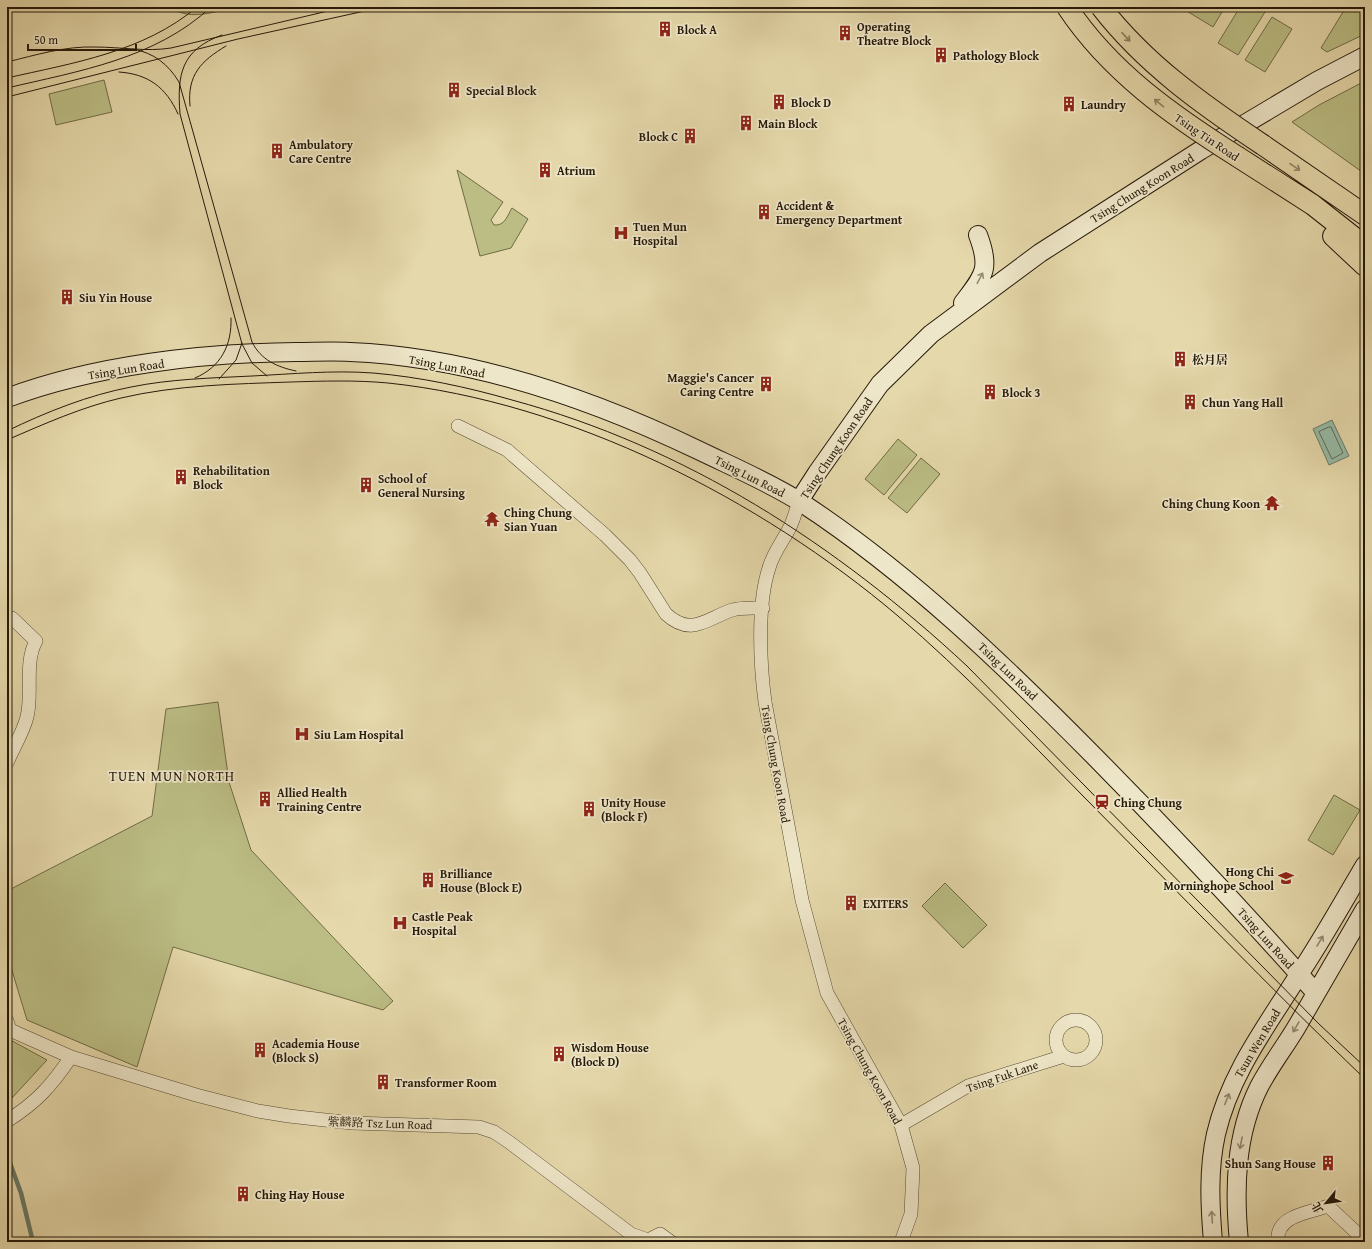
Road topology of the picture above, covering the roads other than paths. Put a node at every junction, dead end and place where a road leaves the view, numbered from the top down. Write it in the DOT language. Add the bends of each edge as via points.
graph roads {
  1 [pos="1067,7"];
  2 [pos="1101,7"];
  3 [pos="1365,56"];
  4 [pos="1267,177"];
  5 [pos="1365,215"];
  6 [pos="978,235"];
  7 [pos="1365,246"];
  8 [pos="1365,266"];
  9 [pos="948,321"];
  10 [pos="7,398"];
  11 [pos="458,426"];
  12 [pos="800,502"];
  13 [pos="763,608"];
  14 [pos="7,618"];
  15 [pos="7,763"];
  16 [pos="1365,865"];
  17 [pos="1365,909"];
  18 [pos="1300,975"];
  19 [pos="1316,993"];
  20 [pos="7,1021"];
  21 [pos="1064,1056"];
  22 [pos="71,1057"];
  23 [pos="7,1121"];
  24 [pos="901,1125"];
  25 [pos="1358,1234"];
  26 [pos="671,1242"];
  27 [pos="901,1242"];
  28 [pos="1213,1242"];
  29 [pos="1239,1242"];
  30 [pos="1278,1242"];
  4 -- 1 [label="main road, Tsing Tin Road, one-way, bridge" via="1193,128 1141,89 1094,42"];
  2 -- 5 [label="main road, Tsing Tin Road, one-way, bridge" via="1134,46 1179,86"];
  3 -- 9 [label="street, Tsing Chung Koon Road" via="1312,84 1201,150 1060,240"];
  4 -- 7 [label="main road, Tsing Tin Road" via="1318,209"];
  4 -- 8 [label="main road"];
  9 -- 6 [label="street, Tsing Chung Koon Road, one-way" via="974,288 985,268 985,255"];
  9 -- 12 [label="street, Tsing Chung Koon Road" via="931,334 880,384 817,473"];
  10 -- 12 [label="street, Tsing Lun Road" via="61,381 120,367 246,353 352,352 434,362 515,380 594,404 763,480"];
  11 -- 13 [label="street" via="507,450 605,535 630,560 671,619 692,626 733,610"];
  12 -- 13 [label="street, Tsing Chung Koon Road" via="769,567"];
  12 -- 18 [label="street, Tsing Lun Road" via="862,545 995,657 1137,800"];
  13 -- 24 [label="street, Tsing Chung Koon Road" via="761,676 764,702 802,900 827,993"];
  14 -- 15 [label="street" via="12,618 36,641 31,650 27,718"];
  18 -- 16 [label="street, Tsun Wen Road, one-way"];
  17 -- 19 [label="street, Tsun Wen Road"];
  18 -- 19 [label="street, Tsing Lun Road"];
  28 -- 18 [label="street, Tsun Wen Road, one-way" via="1211,1163 1224,1105 1249,1052"];
  19 -- 29 [label="street, Tsun Wen Road, one-way" via="1258,1089 1249,1114 1237,1166"];
  20 -- 22 [label="street, 紫麟路 Tsz Lun Road" via="10,1030"];
  21 -- 24 [label="street, Tsing Fuk Lane" via="968,1086"];
  22 -- 23 [label="street" via="49,1088"];
  22 -- 26 [label="street, 紫麟路 Tsz Lun Road" via="227,1103 289,1116 352,1123 478,1127 494,1132 631,1234 648,1240 660,1234"];
  24 -- 27 [label="street, Tsing Chung Koon Road" via="913,1168 911,1214"];
  25 -- 30 [label="street" via="1328,1206 1282,1223 1278,1229"];
}
